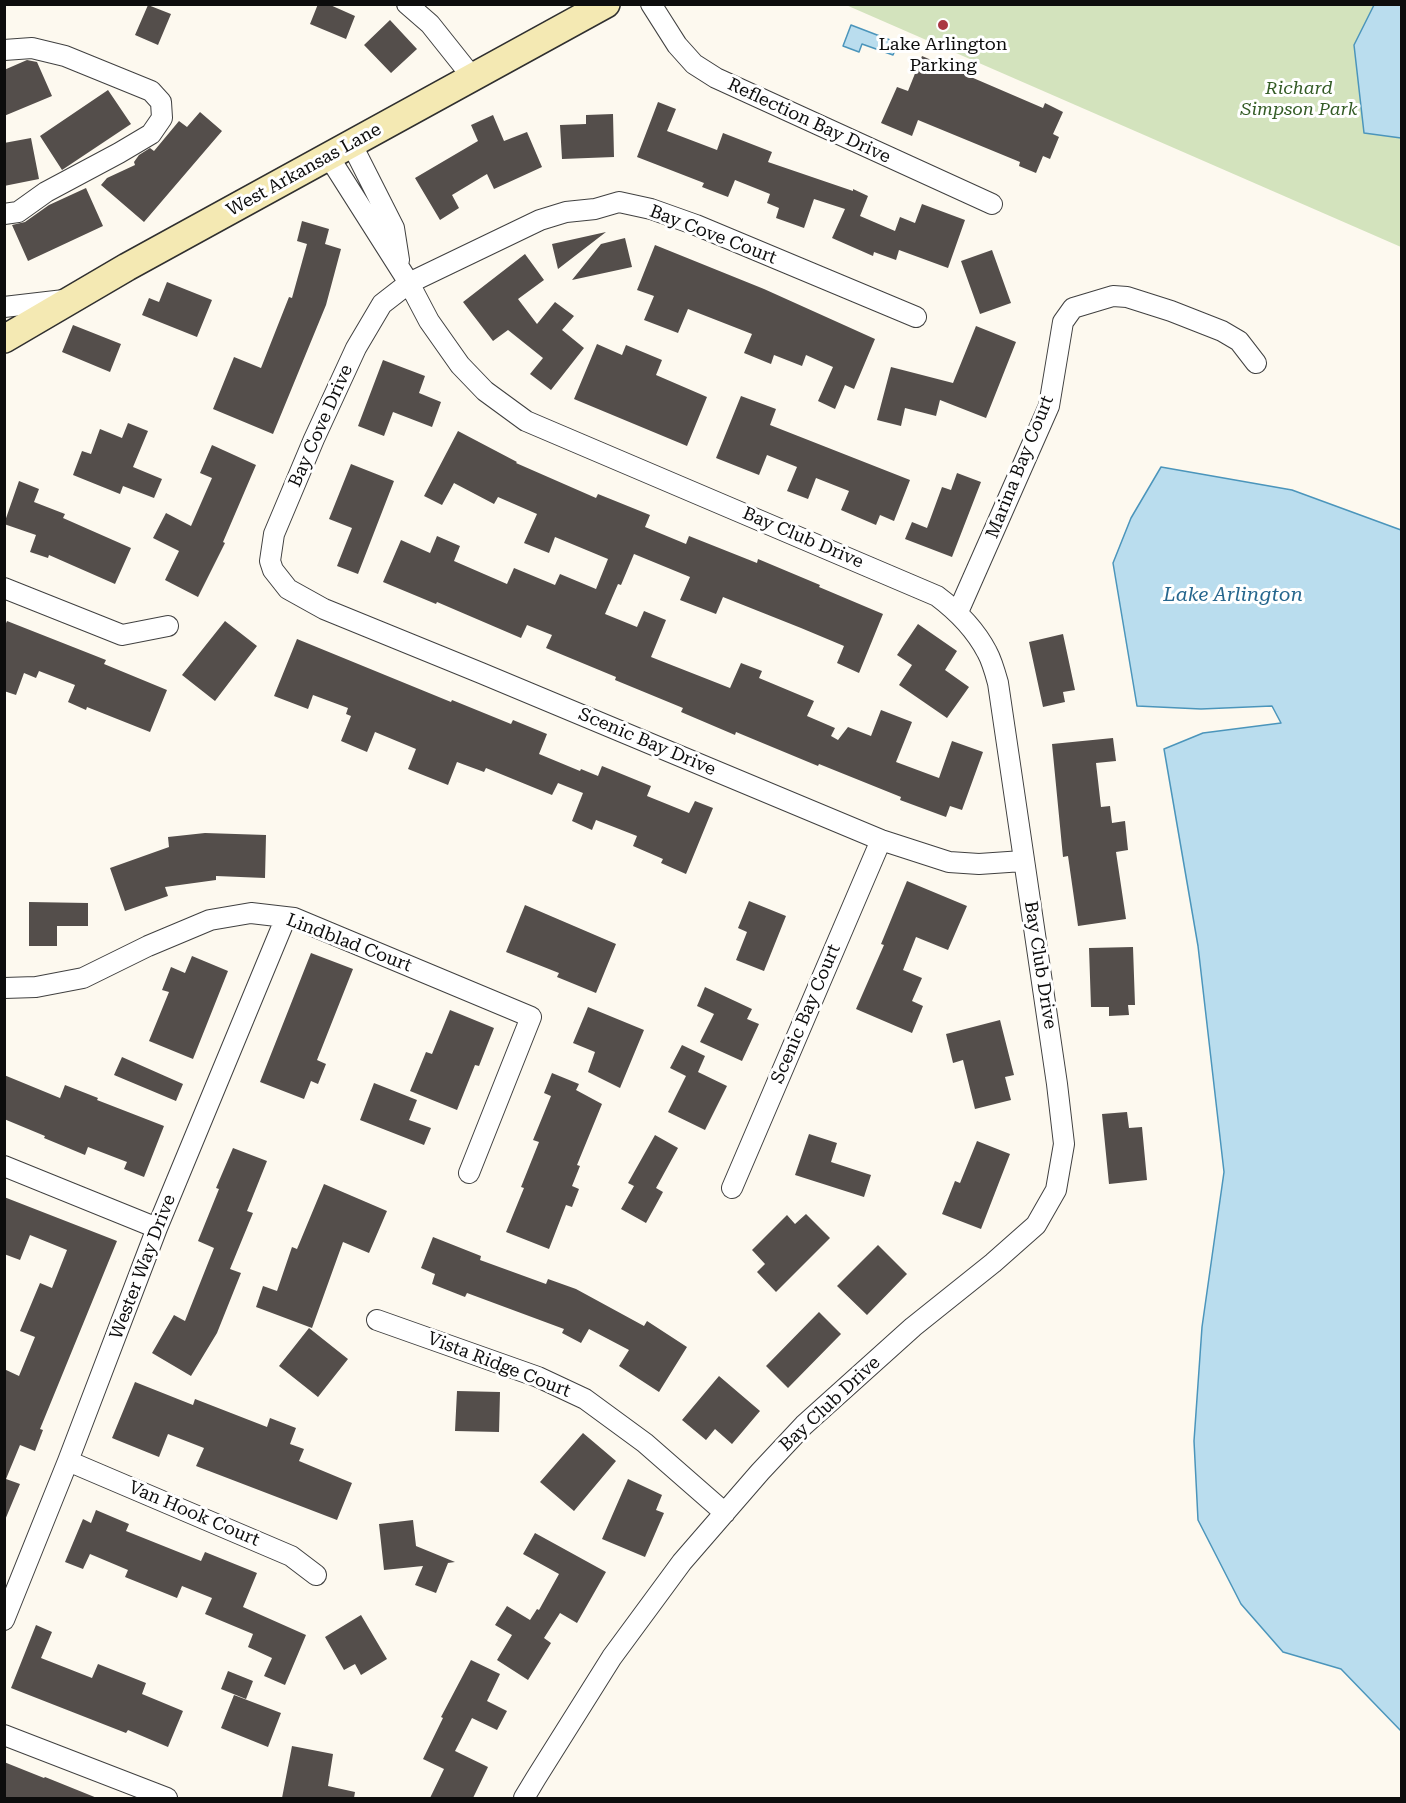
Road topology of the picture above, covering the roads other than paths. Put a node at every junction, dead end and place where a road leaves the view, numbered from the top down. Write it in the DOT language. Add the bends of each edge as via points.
graph roads {
  1 [pos="407,4"];
  2 [pos="606,4"];
  3 [pos="651,4"];
  4 [pos="4,50"];
  5 [pos="473,78"];
  6 [pos="340,151"];
  7 [pos="992,204"];
  8 [pos="4,214"];
  9 [pos="404,276"];
  10 [pos="73,299"];
  11 [pos="4,307"];
  12 [pos="916,317"];
  13 [pos="4,339"];
  14 [pos="1256,363"];
  15 [pos="282,582"];
  16 [pos="4,588"];
  17 [pos="958,612"];
  18 [pos="168,626"];
  19 [pos="881,840"];
  20 [pos="1023,861"];
  21 [pos="286,917"];
  22 [pos="4,988"];
  23 [pos="4,1166"];
  24 [pos="469,1173"];
  25 [pos="732,1188"];
  26 [pos="157,1228"];
  27 [pos="377,1320"];
  28 [pos="68,1461"];
  29 [pos="725,1513"];
  30 [pos="316,1575"];
  31 [pos="4,1620"];
  32 [pos="4,1735"];
  33 [pos="167,1798"];
  34 [pos="524,1798"];
  1 -- 5 [label="street" via="430,24"];
  2 -- 5 [label="street, West Arkansas Lane"];
  3 -- 7 [label="street, Reflection Bay Drive" via="677,45 694,64 716,78"];
  4 -- 8 [label="street" via="32,48 65,56 151,91 161,102 162,118 151,134 46,192 18,212"];
  5 -- 6 [label="street, West Arkansas Lane"];
  6 -- 9 [label="street, Bay Club Drive"];
  6 -- 10 [label="street, West Arkansas Lane"];
  9 -- 12 [label="street, Bay Cove Court" via="540,220 619,202 696,225"];
  9 -- 15 [label="street, Bay Cove Drive" via="356,348 274,534 270,561"];
  9 -- 17 [label="street, Bay Club Drive" via="460,365 485,391 526,421 937,596"];
  10 -- 11 [label="street"];
  10 -- 13 [label="street, West Arkansas Lane"];
  14 -- 17 [label="street, Marina Bay Court" via="1239,341 1222,331 1127,297 1113,296 1073,308 1063,322 1049,406"];
  15 -- 19 [label="street, Scenic Bay Drive" via="288,590 324,609"];
  16 -- 18 [label="street" via="122,635"];
  17 -- 20 [label="street, Bay Club Drive" via="987,652 998,683"];
  19 -- 20 [label="street, Scenic Bay Drive" via="949,862"];
  19 -- 25 [label="street, Scenic Bay Court"];
  20 -- 29 [label="street, Bay Club Drive" via="1064,1144 1056,1190 1036,1224 804,1425"];
  21 -- 22 [label="street, Lindblad Court" via="251,913 210,920 83,978 36,987"];
  21 -- 24 [label="street, Lindblad Court" via="531,1017"];
  21 -- 26 [label="street, Wester Way Drive"];
  23 -- 26 [label="street"];
  26 -- 28 [label="street, Wester Way Drive"];
  27 -- 29 [label="street, Vista Ridge Court" via="538,1377 585,1399 645,1443"];
  28 -- 30 [label="street, Van Hook Court" via="291,1556"];
  28 -- 31 [label="street, Wester Way Drive"];
  29 -- 34 [label="street, Bay Club Drive" via="682,1562 612,1658"];
  32 -- 33 [label="street"];
}
